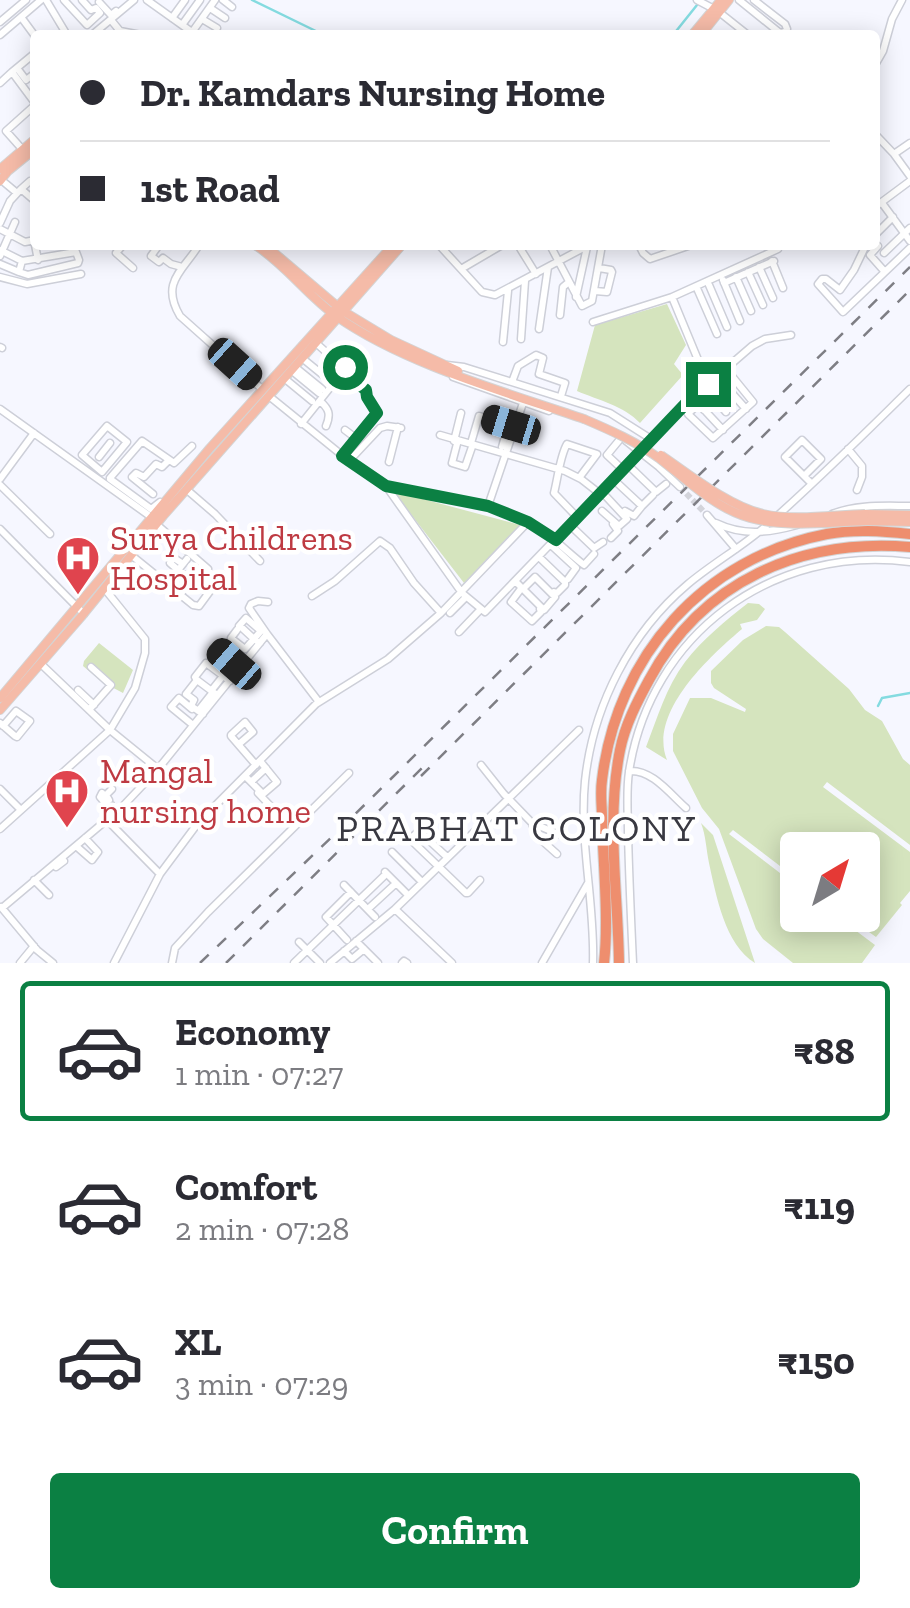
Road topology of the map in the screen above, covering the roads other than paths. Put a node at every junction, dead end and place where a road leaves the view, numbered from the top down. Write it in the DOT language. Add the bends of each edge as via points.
graph roads {
  1 [pos="26,0"];
  2 [pos="43,0"];
  3 [pos="64,0"];
  4 [pos="82,0"];
  5 [pos="147,0"];
  6 [pos="170,0"];
  7 [pos="186,0"];
  8 [pos="200,0"];
  9 [pos="219,0"];
  10 [pos="698,0"];
  11 [pos="721,0"];
  12 [pos="729,0"];
  13 [pos="740,0"];
  14 [pos="754,0"];
  15 [pos="902,0"];
  16 [pos="99,2"];
  17 [pos="126,2"];
  18 [pos="232,7"];
  19 [pos="210,8"];
  20 [pos="72,10"];
  21 [pos="162,10"];
  22 [pos="717,10"];
  23 [pos="20,17"];
  24 [pos="172,18"];
  25 [pos="202,18"];
  26 [pos="225,18"];
  27 [pos="112,20"];
  28 [pos="0,22"];
  29 [pos="59,22"];
  30 [pos="182,25"];
  31 [pos="217,28"];
  32 [pos="30,30"];
  33 [pos="64,30"];
  34 [pos="100,30"];
  35 [pos="119,30"];
  36 [pos="188,30"];
  37 [pos="195,30"];
  38 [pos="697,30"];
  39 [pos="704,30"];
  40 [pos="742,30"];
  41 [pos="776,30"];
  42 [pos="787,30"];
  43 [pos="0,35"];
  44 [pos="880,56"];
  45 [pos="30,57"];
  46 [pos="14,70"];
  47 [pos="30,76"];
  48 [pos="22,80"];
  49 [pos="0,83"];
  50 [pos="30,96"];
  51 [pos="30,108"];
  52 [pos="0,133"];
  53 [pos="880,139"];
  54 [pos="30,143"];
  55 [pos="910,143"];
  56 [pos="21,150"];
  57 [pos="30,154"];
  58 [pos="894,154"];
  59 [pos="0,169"];
  60 [pos="910,178"];
  61 [pos="30,181"];
  62 [pos="4,183"];
  63 [pos="19,191"];
  64 [pos="0,193"];
  65 [pos="30,198"];
  66 [pos="880,202"];
  67 [pos="3,206"];
  68 [pos="880,206"];
  69 [pos="893,217"];
  70 [pos="16,222"];
  71 [pos="0,226"];
  72 [pos="880,230"];
  73 [pos="10,234"];
  74 [pos="909,237"];
  75 [pos="30,241"];
  76 [pos="880,249"];
  77 [pos="36,250"];
  78 [pos="52,250"];
  79 [pos="71,250"];
  80 [pos="74,250"];
  81 [pos="119,250"];
  82 [pos="156,250"];
  83 [pos="162,250"];
  84 [pos="196,250"];
  85 [pos="266,250"];
  86 [pos="389,250"];
  87 [pos="397,250"];
  88 [pos="444,250"];
  89 [pos="486,250"];
  90 [pos="521,250"];
  91 [pos="552,250"];
  92 [pos="577,250"];
  93 [pos="583,250"];
  94 [pos="601,250"];
  95 [pos="642,250"];
  96 [pos="667,250"];
  97 [pos="778,250"];
  98 [pos="864,250"];
  99 [pos="873,250"];
  100 [pos="1,253"];
  101 [pos="884,253"];
  102 [pos="55,256"];
  103 [pos="164,258"];
  104 [pos="38,260"];
  105 [pos="175,260"];
  106 [pos="558,261"];
  107 [pos="22,262"];
  108 [pos="894,263"];
  109 [pos="0,264"];
  110 [pos="185,264"];
  111 [pos="548,266"];
  112 [pos="62,267"];
  113 [pos="759,267"];
  114 [pos="133,268"];
  115 [pos="598,268"];
  116 [pos="376,269"];
  117 [pos="461,269"];
  118 [pos="19,272"];
  119 [pos="748,272"];
  120 [pos="886,272"];
  121 [pos="81,274"];
  122 [pos="536,274"];
  123 [pos="0,277"];
  124 [pos="736,277"];
  125 [pos="722,279"];
  126 [pos="526,280"];
  127 [pos="569,282"];
  128 [pos="709,285"];
  129 [pos="696,288"];
  130 [pos="783,288"];
  131 [pos="508,290"];
  132 [pos="594,290"];
  133 [pos="576,297"];
  134 [pos="672,297"];
  135 [pos="773,298"];
  136 [pos="764,305"];
  137 [pos="751,311"];
  138 [pos="337,312"];
  139 [pos="560,315"];
  140 [pos="740,320"];
  141 [pos="593,322"];
  142 [pos="727,326"];
  143 [pos="539,329"];
  144 [pos="717,334"];
  145 [pos="791,336"];
  146 [pos="521,339"];
  147 [pos="502,342"];
  148 [pos="316,343"];
  149 [pos="346,348"];
  150 [pos="303,357"];
  151 [pos="447,367"];
  152 [pos="293,368"];
  153 [pos="344,370"];
  154 [pos="284,378"];
  155 [pos="330,379"];
  156 [pos="720,380"];
  157 [pos="512,382"];
  158 [pos="708,384"];
  159 [pos="728,389"];
  160 [pos="910,389"];
  161 [pos="265,393"];
  162 [pos="318,396"];
  163 [pos="561,396"];
  164 [pos="716,400"];
  165 [pos="523,403"];
  166 [pos="698,404"];
  167 [pos="0,409"];
  168 [pos="746,409"];
  169 [pos="726,412"];
  170 [pos="460,413"];
  171 [pos="477,414"];
  172 [pos="585,416"];
  173 [pos="301,424"];
  174 [pos="326,426"];
  175 [pos="461,426"];
  176 [pos="344,430"];
  177 [pos="513,430"];
  178 [pos="723,430"];
  179 [pos="34,433"];
  180 [pos="440,434"];
  181 [pos="622,438"];
  182 [pos="357,439"];
  183 [pos="651,439"];
  184 [pos="464,442"];
  185 [pos="110,443"];
  186 [pos="192,446"];
  187 [pos="848,449"];
  188 [pos="504,450"];
  189 [pos="640,452"];
  190 [pos="201,455"];
  191 [pos="346,459"];
  192 [pos="168,460"];
  193 [pos="389,462"];
  194 [pos="819,462"];
  195 [pos="94,463"];
  196 [pos="448,463"];
  197 [pos="625,467"];
  198 [pos="560,470"];
  199 [pos="826,470"];
  200 [pos="804,476"];
  201 [pos="579,478"];
  202 [pos="613,478"];
  203 [pos="108,481"];
  204 [pos="0,482"];
  205 [pos="680,483"];
  206 [pos="666,484"];
  207 [pos="811,484"];
  208 [pos="386,486"];
  209 [pos="186,489"];
  210 [pos="857,490"];
  211 [pos="600,492"];
  212 [pos="153,494"];
  213 [pos="653,495"];
  214 [pos="611,498"];
  215 [pos="590,502"];
  216 [pos="488,506"];
  217 [pos="642,506"];
  218 [pos="910,506"];
  219 [pos="602,510"];
  220 [pos="707,515"];
  221 [pos="157,517"];
  222 [pos="577,517"];
  223 [pos="866,518"];
  224 [pos="910,518"];
  225 [pos="528,522"];
  226 [pos="716,524"];
  227 [pos="570,525"];
  228 [pos="0,529"];
  229 [pos="758,532"];
  230 [pos="50,534"];
  231 [pos="910,534"];
  232 [pos="553,543"];
  233 [pos="910,546"];
  234 [pos="736,549"];
  235 [pos="594,554"];
  236 [pos="131,555"];
  237 [pos="539,557"];
  238 [pos="260,561"];
  239 [pos="910,562"];
  240 [pos="529,568"];
  241 [pos="568,579"];
  242 [pos="740,582"];
  243 [pos="167,584"];
  244 [pos="518,586"];
  245 [pos="104,588"];
  246 [pos="753,590"];
  247 [pos="180,594"];
  248 [pos="464,595"];
  249 [pos="312,596"];
  250 [pos="268,602"];
  251 [pos="80,610"];
  252 [pos="481,610"];
  253 [pos="446,613"];
  254 [pos="237,630"];
  255 [pos="460,632"];
  256 [pos="267,634"];
  257 [pos="248,652"];
  258 [pos="212,656"];
  259 [pos="41,664"];
  260 [pos="91,667"];
  261 [pos="240,668"];
  262 [pos="226,678"];
  263 [pos="197,680"];
  264 [pos="78,690"];
  265 [pos="214,693"];
  266 [pos="1,702"];
  267 [pos="319,702"];
  268 [pos="91,707"];
  269 [pos="199,713"];
  270 [pos="191,723"];
  271 [pos="110,730"];
  272 [pos="579,730"];
  273 [pos="239,744"];
  274 [pos="261,765"];
  275 [pos="481,765"];
  276 [pos="158,769"];
  277 [pos="629,771"];
  278 [pos="348,773"];
  279 [pos="247,778"];
  280 [pos="0,789"];
  281 [pos="112,789"];
  282 [pos="102,793"];
  283 [pos="508,799"];
  284 [pos="109,800"];
  285 [pos="126,800"];
  286 [pos="686,808"];
  287 [pos="21,810"];
  288 [pos="282,819"];
  289 [pos="107,820"];
  290 [pos="532,822"];
  291 [pos="0,829"];
  292 [pos="558,834"];
  293 [pos="86,841"];
  294 [pos="392,852"];
  295 [pos="608,853"];
  296 [pos="557,854"];
  297 [pos="445,855"];
  298 [pos="65,858"];
  299 [pos="436,864"];
  300 [pos="92,868"];
  301 [pos="160,874"];
  302 [pos="34,880"];
  303 [pos="480,880"];
  304 [pos="422,882"];
  305 [pos="588,882"];
  306 [pos="392,886"];
  307 [pos="49,895"];
  308 [pos="408,896"];
  309 [pos="359,900"];
  310 [pos="1,907"];
  311 [pos="395,908"];
  312 [pos="368,910"];
  313 [pos="375,917"];
  314 [pos="333,925"];
  315 [pos="347,940"];
  316 [pos="356,941"];
  317 [pos="299,942"];
  318 [pos="34,946"];
  319 [pos="364,949"];
  320 [pos="308,950"];
  321 [pos="344,951"];
  322 [pos="332,962"];
  323 [pos="20,963"];
  324 [pos="54,963"];
  325 [pos="114,963"];
  326 [pos="172,963"];
  327 [pos="294,963"];
  328 [pos="320,963"];
  329 [pos="378,963"];
  330 [pos="452,963"];
  331 [pos="542,963"];
  332 [pos="593,963"];
  333 [pos="604,963"];
  334 [pos="620,963"];
  335 [pos="633,963"];
  1 -- 28 [label="street"];
  2 -- 23 [label="street"];
  2 -- 29 [label="street"];
  3 -- 20 [label="street"];
  4 -- 20 [label="street" via="100,14 86,25"];
  5 -- 21 [label="street"];
  6 -- 21 [label="street"];
  7 -- 24 [label="street"];
  8 -- 30 [label="street"];
  9 -- 18 [label="street"];
  9 -- 19 [label="street"];
  10 -- 22 [label="street"];
  11 -- 22 [label="main road"];
  12 -- 22 [label="main road"];
  13 -- 41 [label="street"];
  14 -- 42 [label="street"];
  15 -- 44 [label="street"];
  16 -- 17 [label="street" via="110,15"];
  17 -- 27 [label="street"];
  19 -- 25 [label="street"];
  19 -- 26 [label="street"];
  20 -- 29 [label="street"];
  21 -- 24 [label="street"];
  22 -- 38 [label="main road"];
  22 -- 39 [label="main road"];
  22 -- 40 [label="street"];
  23 -- 32 [label="street"];
  23 -- 43 [label="street"];
  24 -- 30 [label="street"];
  25 -- 31 [label="street"];
  25 -- 37 [label="street"];
  27 -- 34 [label="street"];
  27 -- 35 [label="street"];
  29 -- 33 [label="street"];
  30 -- 36 [label="street"];
  45 -- 46 [label="street"];
  46 -- 48 [label="street"];
  46 -- 49 [label="street"];
  47 -- 48 [label="street"];
  48 -- 50 [label="street"];
  51 -- 56 [label="street" via="6,132"];
  52 -- 56 [label="street"];
  53 -- 58 [label="street"];
  54 -- 56 [label="main road"];
  55 -- 58 [label="street"];
  56 -- 59 [label="main road"];
  57 -- 62 [label="main road"];
  58 -- 60 [label="street"];
  60 -- 66 [label="street"];
  61 -- 63 [label="street"];
  62 -- 63 [label="street"];
  62 -- 64 [label="street"];
  63 -- 65 [label="street"];
  63 -- 67 [label="street"];
  67 -- 71 [label="street"];
  68 -- 69 [label="street"];
  69 -- 72 [label="street"];
  69 -- 74 [label="street"];
  70 -- 73 [label="street"];
  71 -- 73 [label="street"];
  73 -- 75 [label="street"];
  73 -- 100 [label="street"];
  74 -- 101 [label="street"];
  74 -- 108 [label="street"];
  76 -- 101 [label="street"];
  77 -- 104 [label="street"];
  78 -- 102 [label="street"];
  79 -- 102 [label="street"];
  80 -- 112 [label="street" via="79,262"];
  81 -- 114 [label="street"];
  82 -- 103 [label="street" via="151,255 159,262"];
  83 -- 103 [label="street"];
  84 -- 110 [label="street"];
  85 -- 138 [label="main road"];
  86 -- 116 [label="main road"];
  87 -- 116 [label="main road"];
  88 -- 117 [label="street"];
  89 -- 117 [label="street"];
  90 -- 122 [label="street"];
  91 -- 106 [label="street"];
  92 -- 106 [label="street"];
  93 -- 133 [label="street"];
  94 -- 115 [label="street"];
  95 -- 96 [label="street" via="650,258"];
  97 -- 125 [label="street"];
  98 -- 120 [label="street" via="840,290 824,278 818,285 844,312"];
  99 -- 120 [label="street" via="870,256"];
  100 -- 107 [label="street"];
  101 -- 108 [label="street"];
  102 -- 104 [label="street"];
  102 -- 112 [label="street"];
  103 -- 110 [label="street"];
  104 -- 107 [label="street"];
  105 -- 110 [label="street"];
  106 -- 111 [label="street"];
  106 -- 127 [label="street"];
  107 -- 118 [label="street"];
  108 -- 120 [label="street"];
  109 -- 118 [label="street"];
  110 -- 161 [label="street" via="172,293 180,316"];
  111 -- 122 [label="street"];
  111 -- 143 [label="street"];
  112 -- 118 [label="street"];
  113 -- 119 [label="street"];
  113 -- 130 [label="street" via="773,261"];
  113 -- 135 [label="street"];
  115 -- 132 [label="street"];
  115 -- 132 [label="street" via="612,272 607,292"];
  116 -- 138 [label="main road"];
  117 -- 131 [label="street" via="482,292 496,296"];
  119 -- 124 [label="street"];
  119 -- 136 [label="street"];
  121 -- 123 [label="street" via="27,284"];
  122 -- 126 [label="street"];
  124 -- 125 [label="street"];
  124 -- 137 [label="street"];
  125 -- 128 [label="street"];
  125 -- 129 [label="street"];
  125 -- 140 [label="street"];
  126 -- 131 [label="street"];
  126 -- 146 [label="street"];
  127 -- 133 [label="street"];
  127 -- 139 [label="street"];
  128 -- 129 [label="street"];
  128 -- 142 [label="street"];
  129 -- 134 [label="street"];
  129 -- 144 [label="street"];
  131 -- 147 [label="street"];
  132 -- 133 [label="street" via="582,306"];
  134 -- 141 [label="street"];
  134 -- 158 [label="street"];
  138 -- 148 [label="main road"];
  138 -- 151 [label="main road"];
  138 -- 161 [label="main road"];
  145 -- 156 [label="street" via="752,346"];
  148 -- 150 [label="main road"];
  148 -- 153 [label="street"];
  149 -- 153 [label="street" via="357,357"];
  150 -- 152 [label="main road"];
  150 -- 155 [label="street"];
  151 -- 157 [label="street"];
  151 -- 165 [label="street" via="457,380"];
  151 -- 172 [label="main road"];
  152 -- 154 [label="main road"];
  152 -- 162 [label="street"];
  153 -- 162 [label="street"];
  153 -- 182 [label="street" via="377,411"];
  154 -- 161 [label="main road"];
  154 -- 162 [label="street"];
  156 -- 158 [label="street"];
  156 -- 159 [label="street"];
  156 -- 168 [label="street" via="732,375 753,400"];
  157 -- 163 [label="street"];
  157 -- 163 [label="street" via="517,368 536,355 543,358 540,374 565,383"];
  158 -- 166 [label="street"];
  159 -- 164 [label="street"];
  159 -- 168 [label="street"];
  160 -- 187 [label="street"];
  161 -- 173 [label="street"];
  161 -- 209 [label="main road"];
  161 -- 221 [label="main road"];
  162 -- 173 [label="street"];
  162 -- 174 [label="street" via="329,410"];
  163 -- 183 [label="street" via="610,413"];
  164 -- 166 [label="street"];
  164 -- 169 [label="street"];
  165 -- 177 [label="street"];
  165 -- 181 [label="street"];
  166 -- 178 [label="street"];
  166 -- 178 [label="street" via="688,414 710,438"];
  166 -- 183 [label="street"];
  167 -- 179 [label="street"];
  168 -- 178 [label="street"];
  170 -- 184 [label="street"];
  171 -- 184 [label="street"];
  172 -- 205 [label="main road, bridge" via="659,458"];
  172 -- 223 [label="main road, bridge" via="753,511"];
  173 -- 191 [label="street"];
  175 -- 184 [label="street"];
  176 -- 182 [label="street"];
  177 -- 184 [label="street" via="479,416"];
  177 -- 188 [label="street"];
  179 -- 195 [label="street"];
  179 -- 204 [label="street"];
  180 -- 184 [label="street"];
  181 -- 189 [label="street"];
  181 -- 197 [label="street" via="607,456"];
  182 -- 191 [label="street"];
  183 -- 189 [label="street"];
  184 -- 188 [label="street"];
  184 -- 196 [label="street"];
  185 -- 195 [label="street"];
  186 -- 192 [label="street" via="178,462"];
  187 -- 199 [label="street"];
  187 -- 210 [label="street" via="862,466"];
  188 -- 198 [label="street"];
  188 -- 216 [label="street"];
  189 -- 197 [label="street"];
  189 -- 205 [label="street"];
  190 -- 221 [label="street"];
  191 -- 193 [label="street" via="380,428 400,427"];
  191 -- 208 [label="street"];
  192 -- 203 [label="street" via="142,442"];
  192 -- 212 [label="street" via="144,477 132,477"];
  194 -- 199 [label="street"];
  194 -- 200 [label="street"];
  194 -- 200 [label="street" via="802,440 785,458"];
  195 -- 195 [label="street" via="104,471 127,443 108,426 82,454"];
  195 -- 203 [label="street"];
  197 -- 202 [label="street"];
  197 -- 206 [label="street" via="656,492"];
  198 -- 201 [label="street"];
  198 -- 201 [label="street" via="566,444 595,452"];
  198 -- 222 [label="street" via="554,493"];
  199 -- 207 [label="street"];
  200 -- 207 [label="street"];
  201 -- 211 [label="street"];
  202 -- 211 [label="street"];
  202 -- 217 [label="street"];
  203 -- 221 [label="street"];
  204 -- 230 [label="street"];
  205 -- 223 [label="main road, bridge" via="764,521"];
  207 -- 229 [label="street"];
  208 -- 216 [label="street"];
  208 -- 248 [label="street"];
  209 -- 221 [label="main road"];
  209 -- 238 [label="street"];
  211 -- 215 [label="street"];
  211 -- 219 [label="street" via="627,518 619,526"];
  213 -- 217 [label="street"];
  214 -- 217 [label="street" via="632,516"];
  215 -- 222 [label="street"];
  215 -- 227 [label="street" via="618,529 594,548"];
  216 -- 225 [label="street"];
  218 -- 229 [label="street" via="852,508"];
  220 -- 226 [label="street"];
  221 -- 236 [label="main road"];
  221 -- 247 [label="street" via="206,566 203,578 215,584 198,606"];
  221 -- 251 [label="main road"];
  222 -- 227 [label="street"];
  223 -- 224 [label="main road"];
  225 -- 232 [label="street"];
  225 -- 248 [label="street"];
  226 -- 229 [label="street"];
  226 -- 234 [label="street"];
  227 -- 232 [label="street"];
  228 -- 251 [label="street"];
  229 -- 234 [label="street"];
  231 -- 295 [label="highway" via="828,534 781,546 715,581 680,612 644,658 616,718 601,784"];
  232 -- 235 [label="street" via="584,564"];
  232 -- 237 [label="street"];
  232 -- 241 [label="street" via="576,568"];
  233 -- 242 [label="highway" via="831,550"];
  234 -- 305 [label="street" via="670,600 617,673 588,756"];
  236 -- 243 [label="street"];
  236 -- 245 [label="main road"];
  237 -- 240 [label="street"];
  237 -- 240 [label="street" via="565,582 558,593"];
  239 -- 246 [label="street" via="838,561"];
  240 -- 244 [label="street"];
  242 -- 246 [label="highway"];
  242 -- 295 [label="highway" via="691,620 642,692 620,749"];
  243 -- 247 [label="street"];
  243 -- 247 [label="street" via="183,564 190,580"];
  244 -- 244 [label="street" via="541,610 533,621 511,602"];
  244 -- 244 [label="street" via="544,610 556,597 536,577"];
  244 -- 252 [label="street"];
  245 -- 251 [label="main road"];
  245 -- 271 [label="street" via="145,640 135,688"];
  246 -- 277 [label="street" via="700,630 664,674"];
  248 -- 252 [label="street"];
  248 -- 253 [label="street"];
  249 -- 253 [label="street" via="380,541"];
  250 -- 256 [label="street" via="249,608"];
  251 -- 259 [label="main road"];
  251 -- 266 [label="main road"];
  252 -- 255 [label="street"];
  253 -- 267 [label="street"];
  254 -- 257 [label="street" via="231,638"];
  256 -- 257 [label="street"];
  256 -- 267 [label="street"];
  257 -- 261 [label="street"];
  258 -- 261 [label="street"];
  258 -- 262 [label="street"];
  258 -- 263 [label="street"];
  259 -- 266 [label="main road"];
  259 -- 268 [label="street"];
  260 -- 268 [label="street" via="111,685"];
  261 -- 262 [label="street"];
  262 -- 265 [label="street"];
  263 -- 265 [label="street"];
  263 -- 269 [label="street" via="186,694"];
  264 -- 268 [label="street"];
  265 -- 269 [label="street"];
  267 -- 274 [label="street"];
  268 -- 271 [label="street"];
  269 -- 270 [label="street"];
  269 -- 270 [label="street" via="178,698 172,707"];
  270 -- 276 [label="street"];
  271 -- 276 [label="street"];
  271 -- 287 [label="street"];
  272 -- 283 [label="street"];
  273 -- 274 [label="street"];
  274 -- 279 [label="street"];
  274 -- 279 [label="street" via="277,781 264,794"];
  275 -- 283 [label="street"];
  276 -- 285 [label="street"];
  277 -- 286 [label="street" via="648,774"];
  277 -- 335 [label="street"];
  278 -- 326 [label="street" via="197,924 175,948"];
  279 -- 288 [label="street"];
  279 -- 301 [label="street" via="198,823"];
  280 -- 287 [label="street"];
  281 -- 284 [label="street"];
  282 -- 285 [label="street" via="100,798"];
  283 -- 290 [label="street"];
  283 -- 297 [label="street"];
  285 -- 289 [label="street"];
  287 -- 291 [label="street"];
  289 -- 293 [label="street"];
  289 -- 301 [label="street"];
  290 -- 292 [label="street"];
  290 -- 296 [label="street"];
  293 -- 298 [label="street"];
  293 -- 298 [label="street" via="98,853 92,860"];
  294 -- 304 [label="street"];
  295 -- 333 [label="highway"];
  295 -- 334 [label="highway"];
  297 -- 299 [label="street"];
  297 -- 299 [label="street" via="420,832 410,839"];
  298 -- 300 [label="street"];
  298 -- 302 [label="street"];
  299 -- 303 [label="street" via="466,893"];
  299 -- 304 [label="street"];
  301 -- 325 [label="street"];
  302 -- 307 [label="street"];
  302 -- 310 [label="street"];
  304 -- 308 [label="street"];
  305 -- 331 [label="street"];
  305 -- 332 [label="street"];
  306 -- 312 [label="street"];
  308 -- 309 [label="street" via="384,874"];
  308 -- 311 [label="street"];
  309 -- 312 [label="street"];
  309 -- 314 [label="street"];
  309 -- 314 [label="street" via="348,888 326,916"];
  310 -- 318 [label="street"];
  311 -- 316 [label="street"];
  311 -- 330 [label="street"];
  312 -- 313 [label="street"];
  314 -- 315 [label="street"];
  314 -- 320 [label="street"];
  316 -- 319 [label="street"];
  316 -- 321 [label="street"];
  317 -- 320 [label="street"];
  318 -- 323 [label="street"];
  318 -- 324 [label="street"];
  319 -- 321 [label="street" via="352,959"];
  319 -- 329 [label="street"];
  320 -- 327 [label="street"];
  320 -- 328 [label="street"];
  321 -- 322 [label="street"];
}
